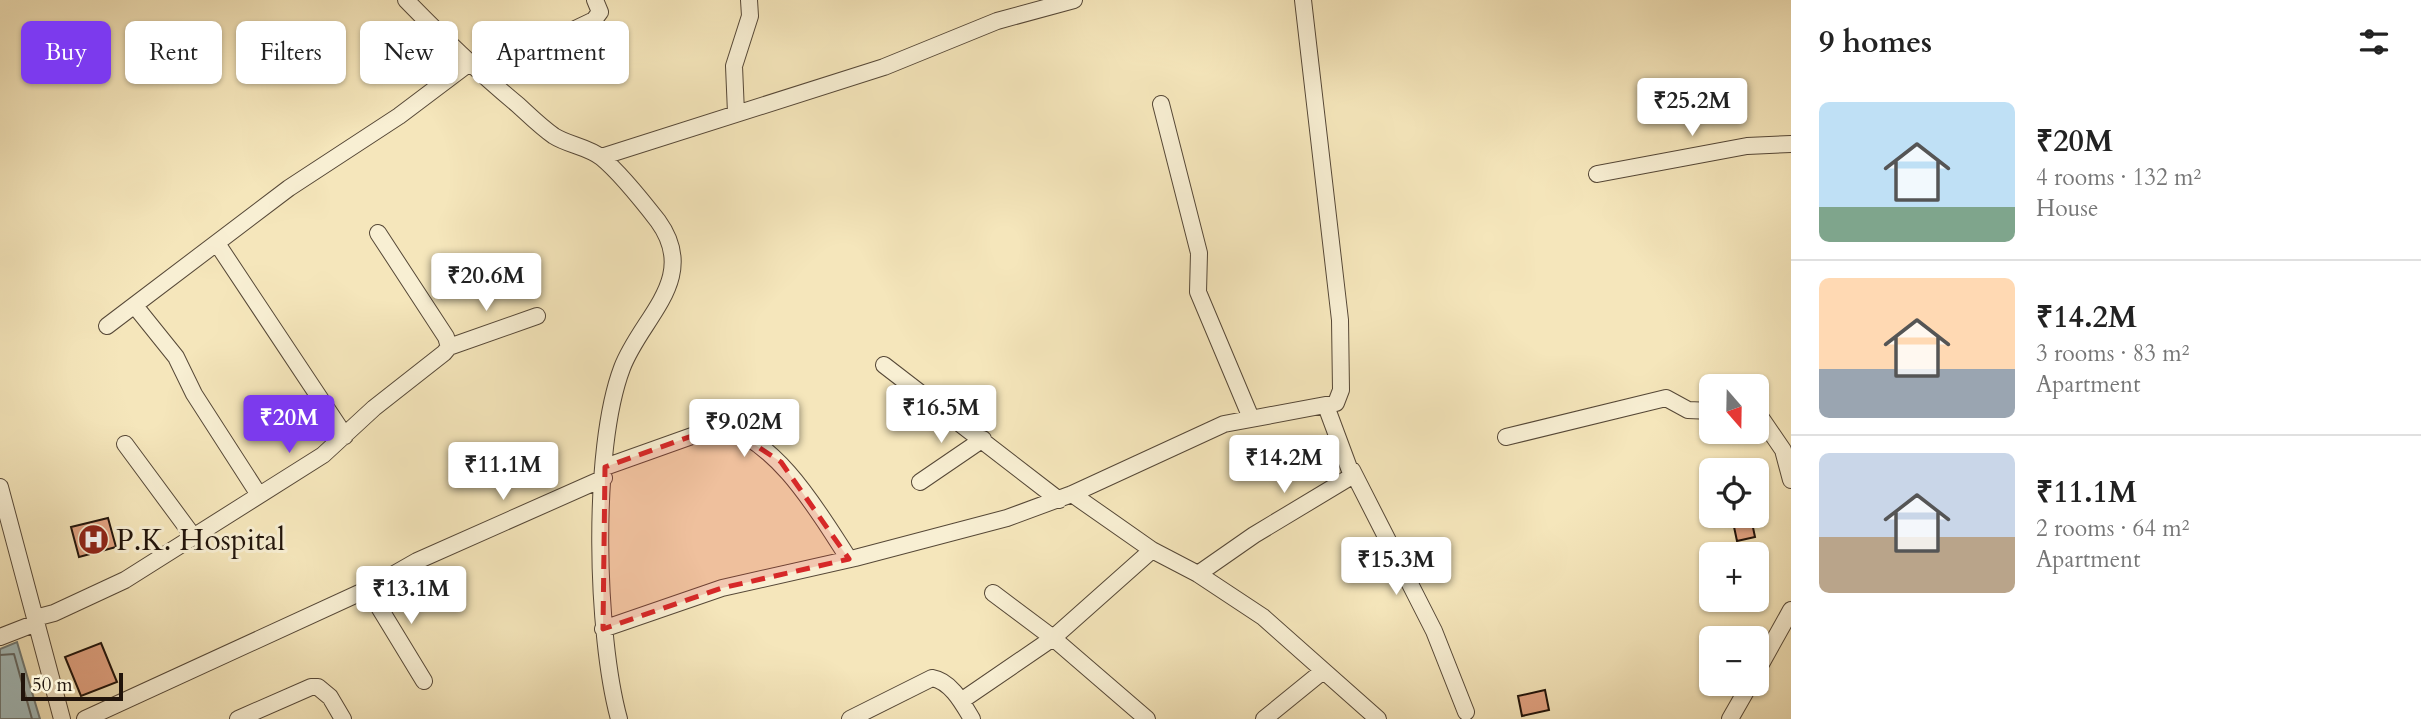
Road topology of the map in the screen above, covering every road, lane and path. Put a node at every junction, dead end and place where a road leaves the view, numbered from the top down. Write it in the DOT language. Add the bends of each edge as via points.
graph roads {
  1 [pos="406,0"];
  2 [pos="595,0"];
  3 [pos="749,0"];
  4 [pos="1074,0"];
  5 [pos="1303,0"];
  6 [pos="592,21"];
  7 [pos="472,67"];
  8 [pos="472,70"];
  9 [pos="492,84"];
  10 [pos="1161,104"];
  11 [pos="736,113"];
  12 [pos="1791,144"];
  13 [pos="601,157"];
  14 [pos="1597,174"];
  15 [pos="378,233"];
  16 [pos="218,245"];
  17 [pos="135,306"];
  18 [pos="537,316"];
  19 [pos="107,326"];
  20 [pos="449,347"];
  21 [pos="884,365"];
  22 [pos="1326,406"];
  23 [pos="1699,410"];
  24 [pos="1251,418"];
  25 [pos="1769,430"];
  26 [pos="345,436"];
  27 [pos="1506,437"];
  28 [pos="983,439"];
  29 [pos="125,444"];
  30 [pos="1352,470"];
  31 [pos="604,472"];
  32 [pos="1791,480"];
  33 [pos="920,482"];
  34 [pos="0,487"];
  35 [pos="259,495"];
  36 [pos="1066,497"];
  37 [pos="193,536"];
  38 [pos="1152,550"];
  39 [pos="849,559"];
  40 [pos="1198,574"];
  41 [pos="368,589"];
  42 [pos="993,593"];
  43 [pos="1791,610"];
  44 [pos="35,620"];
  45 [pos="603,629"];
  46 [pos="0,637"];
  47 [pos="1053,638"];
  48 [pos="1769,649"];
  49 [pos="1323,671"];
  50 [pos="424,681"];
  51 [pos="1743,696"];
  52 [pos="961,701"];
  53 [pos="1466,712"];
  54 [pos="62,719"];
  55 [pos="85,719"];
  56 [pos="237,719"];
  57 [pos="343,719"];
  58 [pos="619,719"];
  59 [pos="850,719"];
  60 [pos="972,719"];
  61 [pos="1147,719"];
  62 [pos="1264,719"];
  63 [pos="1378,719"];
  64 [pos="1730,719"];
  1 -- 7 [label="street"];
  2 -- 6 [label="street" via="600,12"];
  3 -- 11 [label="street" via="750,16 733,77"];
  4 -- 11 [label="street" via="997,21 884,67"];
  5 -- 22 [label="street" via="1340,320 1340,398"];
  8 -- 16 [label="street" via="289,188"];
  9 -- 13 [label="street" via="555,136"];
  10 -- 24 [label="street" via="1199,253 1198,292"];
  11 -- 13 [label="street"];
  12 -- 14 [label="street" via="1747,146"];
  13 -- 31 [label="street" via="659,223 673,264 672,281 621,370"];
  15 -- 20 [label="street"];
  16 -- 17 [label="street"];
  16 -- 26 [label="street"];
  17 -- 19 [label="street"];
  17 -- 35 [label="street" via="176,357 194,394"];
  18 -- 20 [label="street"];
  20 -- 26 [label="street"];
  21 -- 28 [label="street"];
  22 -- 24 [label="street"];
  22 -- 30 [label="street"];
  23 -- 27 [label="street" via="1666,398"];
  24 -- 36 [label="street" via="1210,429"];
  25 -- 32 [label="street" via="1783,450"];
  26 -- 35 [label="street"];
  28 -- 33 [label="street"];
  28 -- 36 [label="street"];
  29 -- 37 [label="street"];
  30 -- 40 [label="street" via="1348,480"];
  30 -- 53 [label="street" via="1434,631"];
  31 -- 39 [label="street" via="720,426 731,429 780,463"];
  31 -- 41 [label="street"];
  31 -- 45 [label="street"];
  34 -- 44 [label="street"];
  35 -- 37 [label="street"];
  36 -- 38 [label="street"];
  36 -- 39 [label="street" via="1006,518"];
  37 -- 44 [label="street" via="125,580"];
  38 -- 40 [label="street"];
  38 -- 47 [label="street"];
  39 -- 45 [label="street" via="722,588"];
  40 -- 49 [label="street" via="1263,617"];
  41 -- 50 [label="street"];
  41 -- 55 [label="street"];
  42 -- 47 [label="street"];
  43 -- 48 [label="street"];
  44 -- 46 [label="street"];
  44 -- 54 [label="street"];
  45 -- 58 [label="street"];
  47 -- 52 [label="street"];
  47 -- 61 [label="street"];
  49 -- 62 [label="street"];
  49 -- 63 [label="street"];
  51 -- 64 [label="street"];
  52 -- 59 [label="street" via="943,681 932,678"];
  52 -- 60 [label="street"];
  56 -- 57 [label="street" via="318,687"];
}
